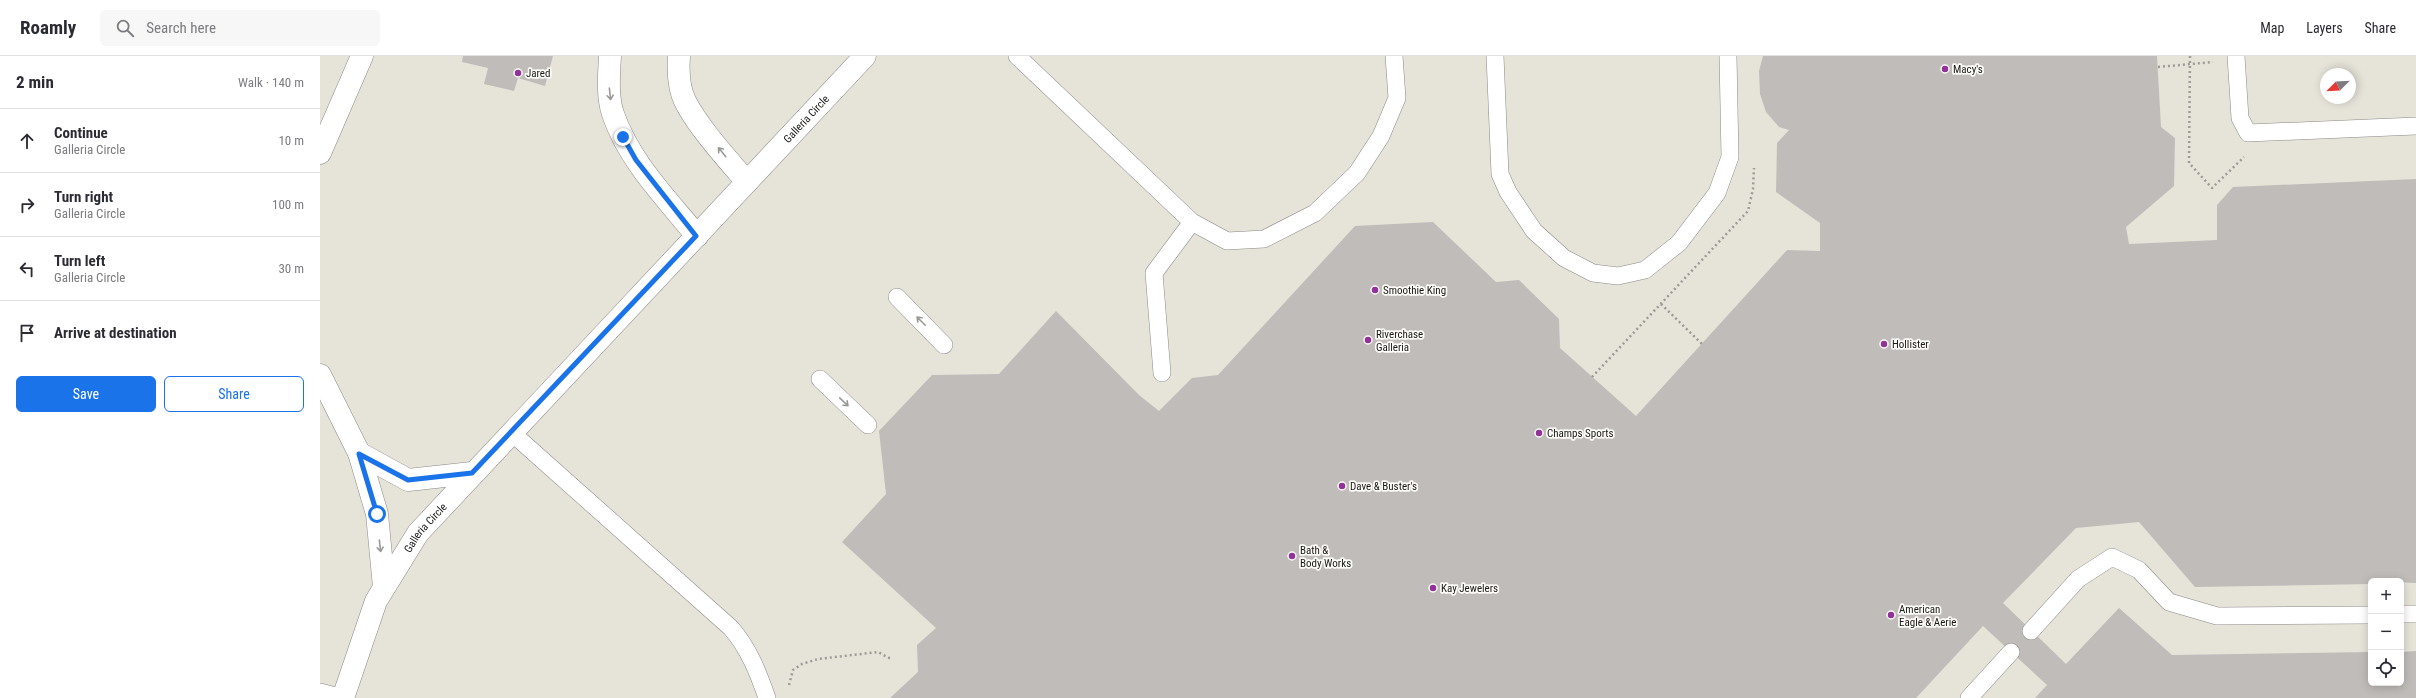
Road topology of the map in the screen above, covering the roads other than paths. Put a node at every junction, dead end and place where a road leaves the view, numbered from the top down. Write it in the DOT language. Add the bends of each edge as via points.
graph roads {
  1 [pos="362,56"];
  2 [pos="610,56"];
  3 [pos="679,56"];
  4 [pos="865,56"];
  5 [pos="1017,56"];
  6 [pos="1394,56"];
  7 [pos="1495,56"];
  8 [pos="1728,56"];
  9 [pos="2237,58"];
  10 [pos="2416,126"];
  11 [pos="320,153"];
  12 [pos="747,182"];
  13 [pos="1192,222"];
  14 [pos="696,236"];
  15 [pos="897,297"];
  16 [pos="944,345"];
  17 [pos="1162,373"];
  18 [pos="320,375"];
  19 [pos="820,379"];
  20 [pos="868,425"];
  21 [pos="511,432"];
  22 [pos="359,454"];
  23 [pos="472,473"];
  24 [pos="384,587"];
  25 [pos="2404,614"];
  26 [pos="2416,614"];
  27 [pos="2368,615"];
  28 [pos="2031,631"];
  29 [pos="2011,652"];
  30 [pos="320,692"];
  31 [pos="343,698"];
  32 [pos="767,698"];
  33 [pos="1969,698"];
  1 -- 11 [label="street"];
  2 -- 14 [label="street, one-way" via="608,77 612,113 623,137 636,160"];
  12 -- 3 [label="street, one-way" via="721,152 685,101 678,79"];
  4 -- 12 [label="street, Galleria Circle"];
  5 -- 13 [label="lane"];
  6 -- 13 [label="lane" via="1397,98 1381,136 1357,173 1315,213 1264,239 1227,240"];
  7 -- 8 [label="lane" via="1500,174 1508,192 1534,231 1564,258 1593,274 1618,276 1645,270 1679,243 1716,193 1730,157"];
  9 -- 10 [label="lane" via="2240,118 2248,133"];
  12 -- 14 [label="street, Galleria Circle"];
  13 -- 17 [label="lane" via="1154,273"];
  14 -- 21 [label="street, Galleria Circle"];
  16 -- 15 [label="lane, one-way"];
  18 -- 22 [label="street"];
  19 -- 20 [label="lane, one-way"];
  21 -- 23 [label="street, Galleria Circle"];
  21 -- 32 [label="lane" via="731,628 744,643 759,672"];
  22 -- 23 [label="street" via="408,480"];
  22 -- 24 [label="street, one-way" via="377,514"];
  23 -- 24 [label="street, Galleria Circle" via="418,533"];
  24 -- 31 [label="street, Galleria Circle" via="376,601"];
  25 -- 26 [label="lane"];
  27 -- 28 [label="lane" via="2217,616 2169,602 2139,570 2112,557 2078,579"];
  29 -- 33 [label="lane"];
  30 -- 31 [label="lane"];
}
